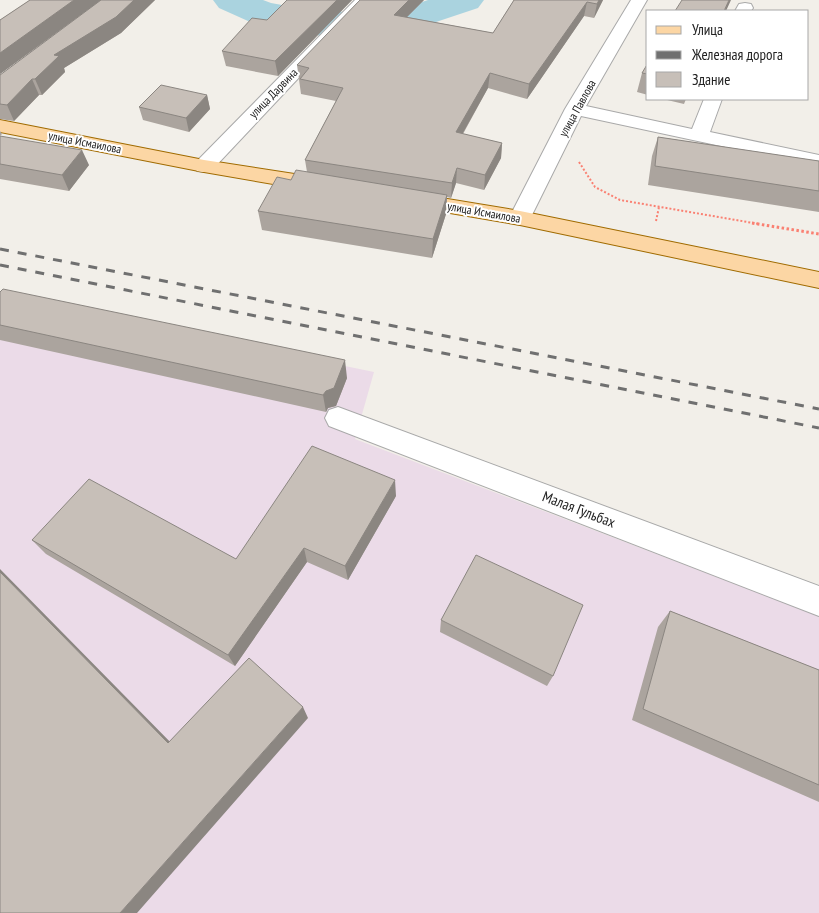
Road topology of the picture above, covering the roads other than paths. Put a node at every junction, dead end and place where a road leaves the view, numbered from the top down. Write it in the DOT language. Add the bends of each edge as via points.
graph roads {
  1 [pos="364,0"];
  2 [pos="639,0"];
  3 [pos="712,100"];
  4 [pos="583,111"];
  5 [pos="0,126"];
  6 [pos="700,136"];
  7 [pos="819,161"];
  8 [pos="204,166"];
  9 [pos="338,188"];
  10 [pos="396,198"];
  11 [pos="520,218"];
  12 [pos="819,280"];
  13 [pos="338,418"];
  14 [pos="819,601"];
  1 -- 8 [label="street, улица Дарвина"];
  2 -- 4 [label="street, улица Павлова"];
  3 -- 6 [label="street"];
  4 -- 6 [label="street"];
  4 -- 11 [label="street, улица Павлова"];
  5 -- 8 [label="main road, улица Исмаилова"];
  6 -- 7 [label="street"];
  8 -- 9 [label="main road, улица Исмаилова"];
  10 -- 11 [label="main road, улица Исмаилова"];
  11 -- 12 [label="main road, улица Исмаилова"];
  13 -- 14 [label="street, Малая Гульбах"];
}
